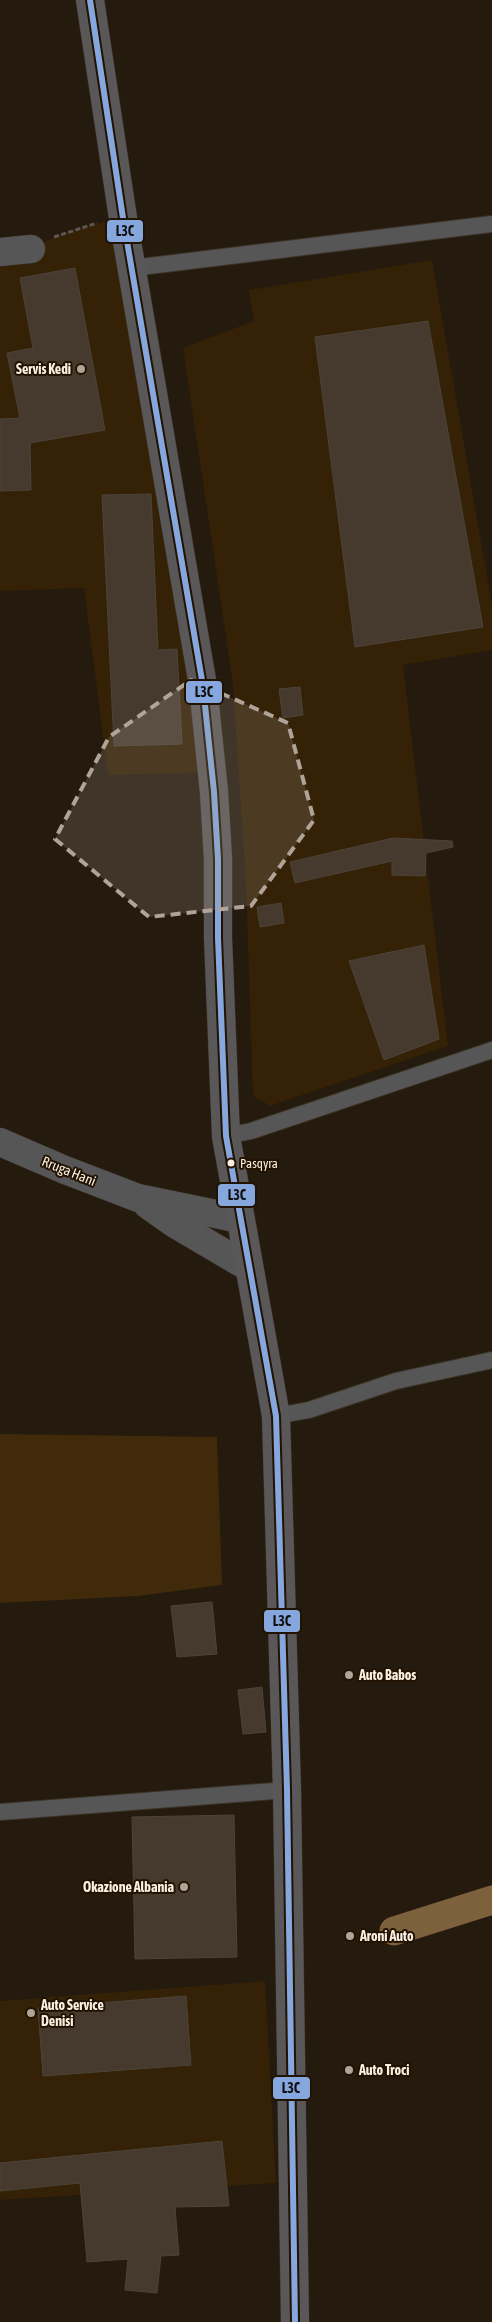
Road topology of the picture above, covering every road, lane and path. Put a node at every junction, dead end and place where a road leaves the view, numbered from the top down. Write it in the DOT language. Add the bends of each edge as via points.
graph roads {
  1 [pos="90,0"];
  2 [pos="123,218"];
  3 [pos="492,224"];
  4 [pos="31,249"];
  5 [pos="0,252"];
  6 [pos="132,268"];
  7 [pos="492,1050"];
  8 [pos="226,1136"];
  9 [pos="0,1142"];
  10 [pos="138,1198"];
  11 [pos="240,1219"];
  12 [pos="248,1267"];
  13 [pos="492,1360"];
  14 [pos="276,1416"];
  15 [pos="287,1790"];
  16 [pos="0,1812"];
  17 [pos="296,2322"];
  1 -- 2 [label="main road"];
  2 -- 4 [label="path" via="60,234"];
  2 -- 6 [label="main road"];
  3 -- 6 [label="lane"];
  4 -- 5 [label="street"];
  6 -- 8 [label="main road" via="202,686 214,792"];
  7 -- 8 [label="lane" via="251,1131"];
  8 -- 11 [label="main road"];
  9 -- 10 [label="street, Rruga Hani"];
  10 -- 11 [label="street, Rruga Hani"];
  10 -- 12 [label="street, Rruga Hani" via="182,1229"];
  11 -- 12 [label="main road"];
  12 -- 14 [label="main road"];
  13 -- 14 [label="lane" via="396,1381 309,1410"];
  14 -- 15 [label="main road"];
  15 -- 16 [label="lane"];
  15 -- 17 [label="main road"];
}
